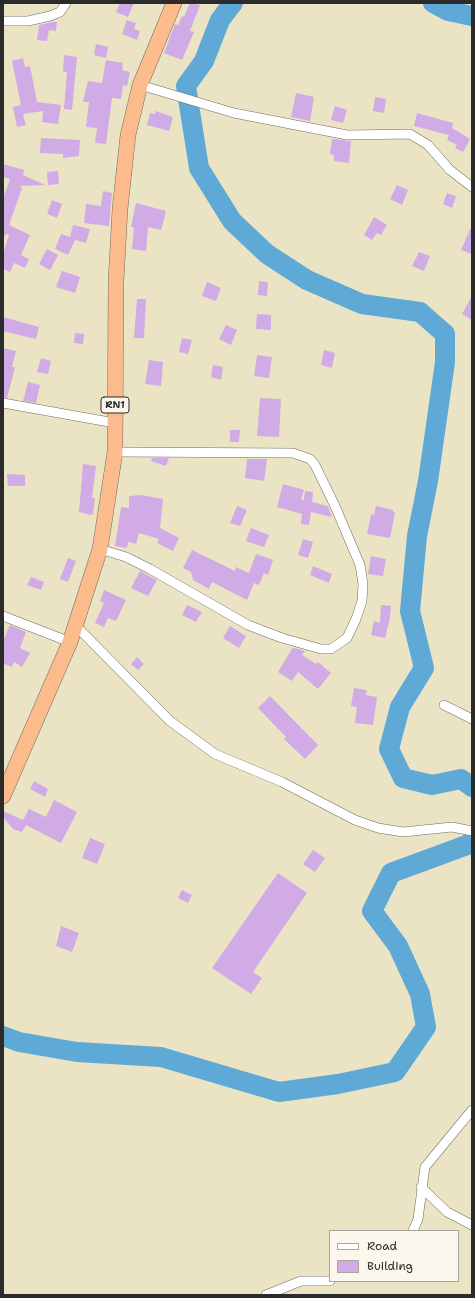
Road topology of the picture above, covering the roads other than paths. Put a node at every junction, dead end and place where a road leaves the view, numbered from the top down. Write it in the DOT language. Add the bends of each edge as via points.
graph roads {
  1 [pos="66,3"];
  2 [pos="174,3"];
  3 [pos="3,21"];
  4 [pos="140,85"];
  5 [pos="472,187"];
  6 [pos="3,403"];
  7 [pos="115,423"];
  8 [pos="115,452"];
  9 [pos="100,549"];
  10 [pos="3,616"];
  11 [pos="76,626"];
  12 [pos="70,642"];
  13 [pos="444,705"];
  14 [pos="472,719"];
  15 [pos="3,796"];
  16 [pos="472,831"];
  17 [pos="472,1110"];
  18 [pos="421,1187"];
  19 [pos="472,1225"];
  20 [pos="413,1230"];
  21 [pos="329,1281"];
  22 [pos="266,1295"];
  1 -- 3 [label="street" via="60,12 50,16 28,21"];
  2 -- 4 [label="highway, RN1"];
  4 -- 5 [label="street" via="234,113 347,135 410,134 419,137 450,170"];
  4 -- 7 [label="highway, RN1" via="128,135 120,209 116,281"];
  6 -- 7 [label="street"];
  7 -- 8 [label="highway, RN1"];
  8 -- 9 [label="highway, RN1"];
  8 -- 9 [label="street" via="293,453 310,459 335,506 360,565 362,601 347,638 331,649 321,649 248,625 150,569 126,557"];
  9 -- 11 [label="highway, RN1"];
  10 -- 12 [label="street"];
  11 -- 12 [label="highway, RN1"];
  11 -- 16 [label="street" via="170,721 215,754 282,782 355,820 378,828 403,832 452,827"];
  12 -- 15 [label="highway, RN1"];
  13 -- 14 [label="street"];
  17 -- 18 [label="street" via="428,1162"];
  18 -- 19 [label="street" via="447,1212"];
  18 -- 20 [label="street" via="418,1219"];
  21 -- 22 [label="street" via="301,1281"];
}
